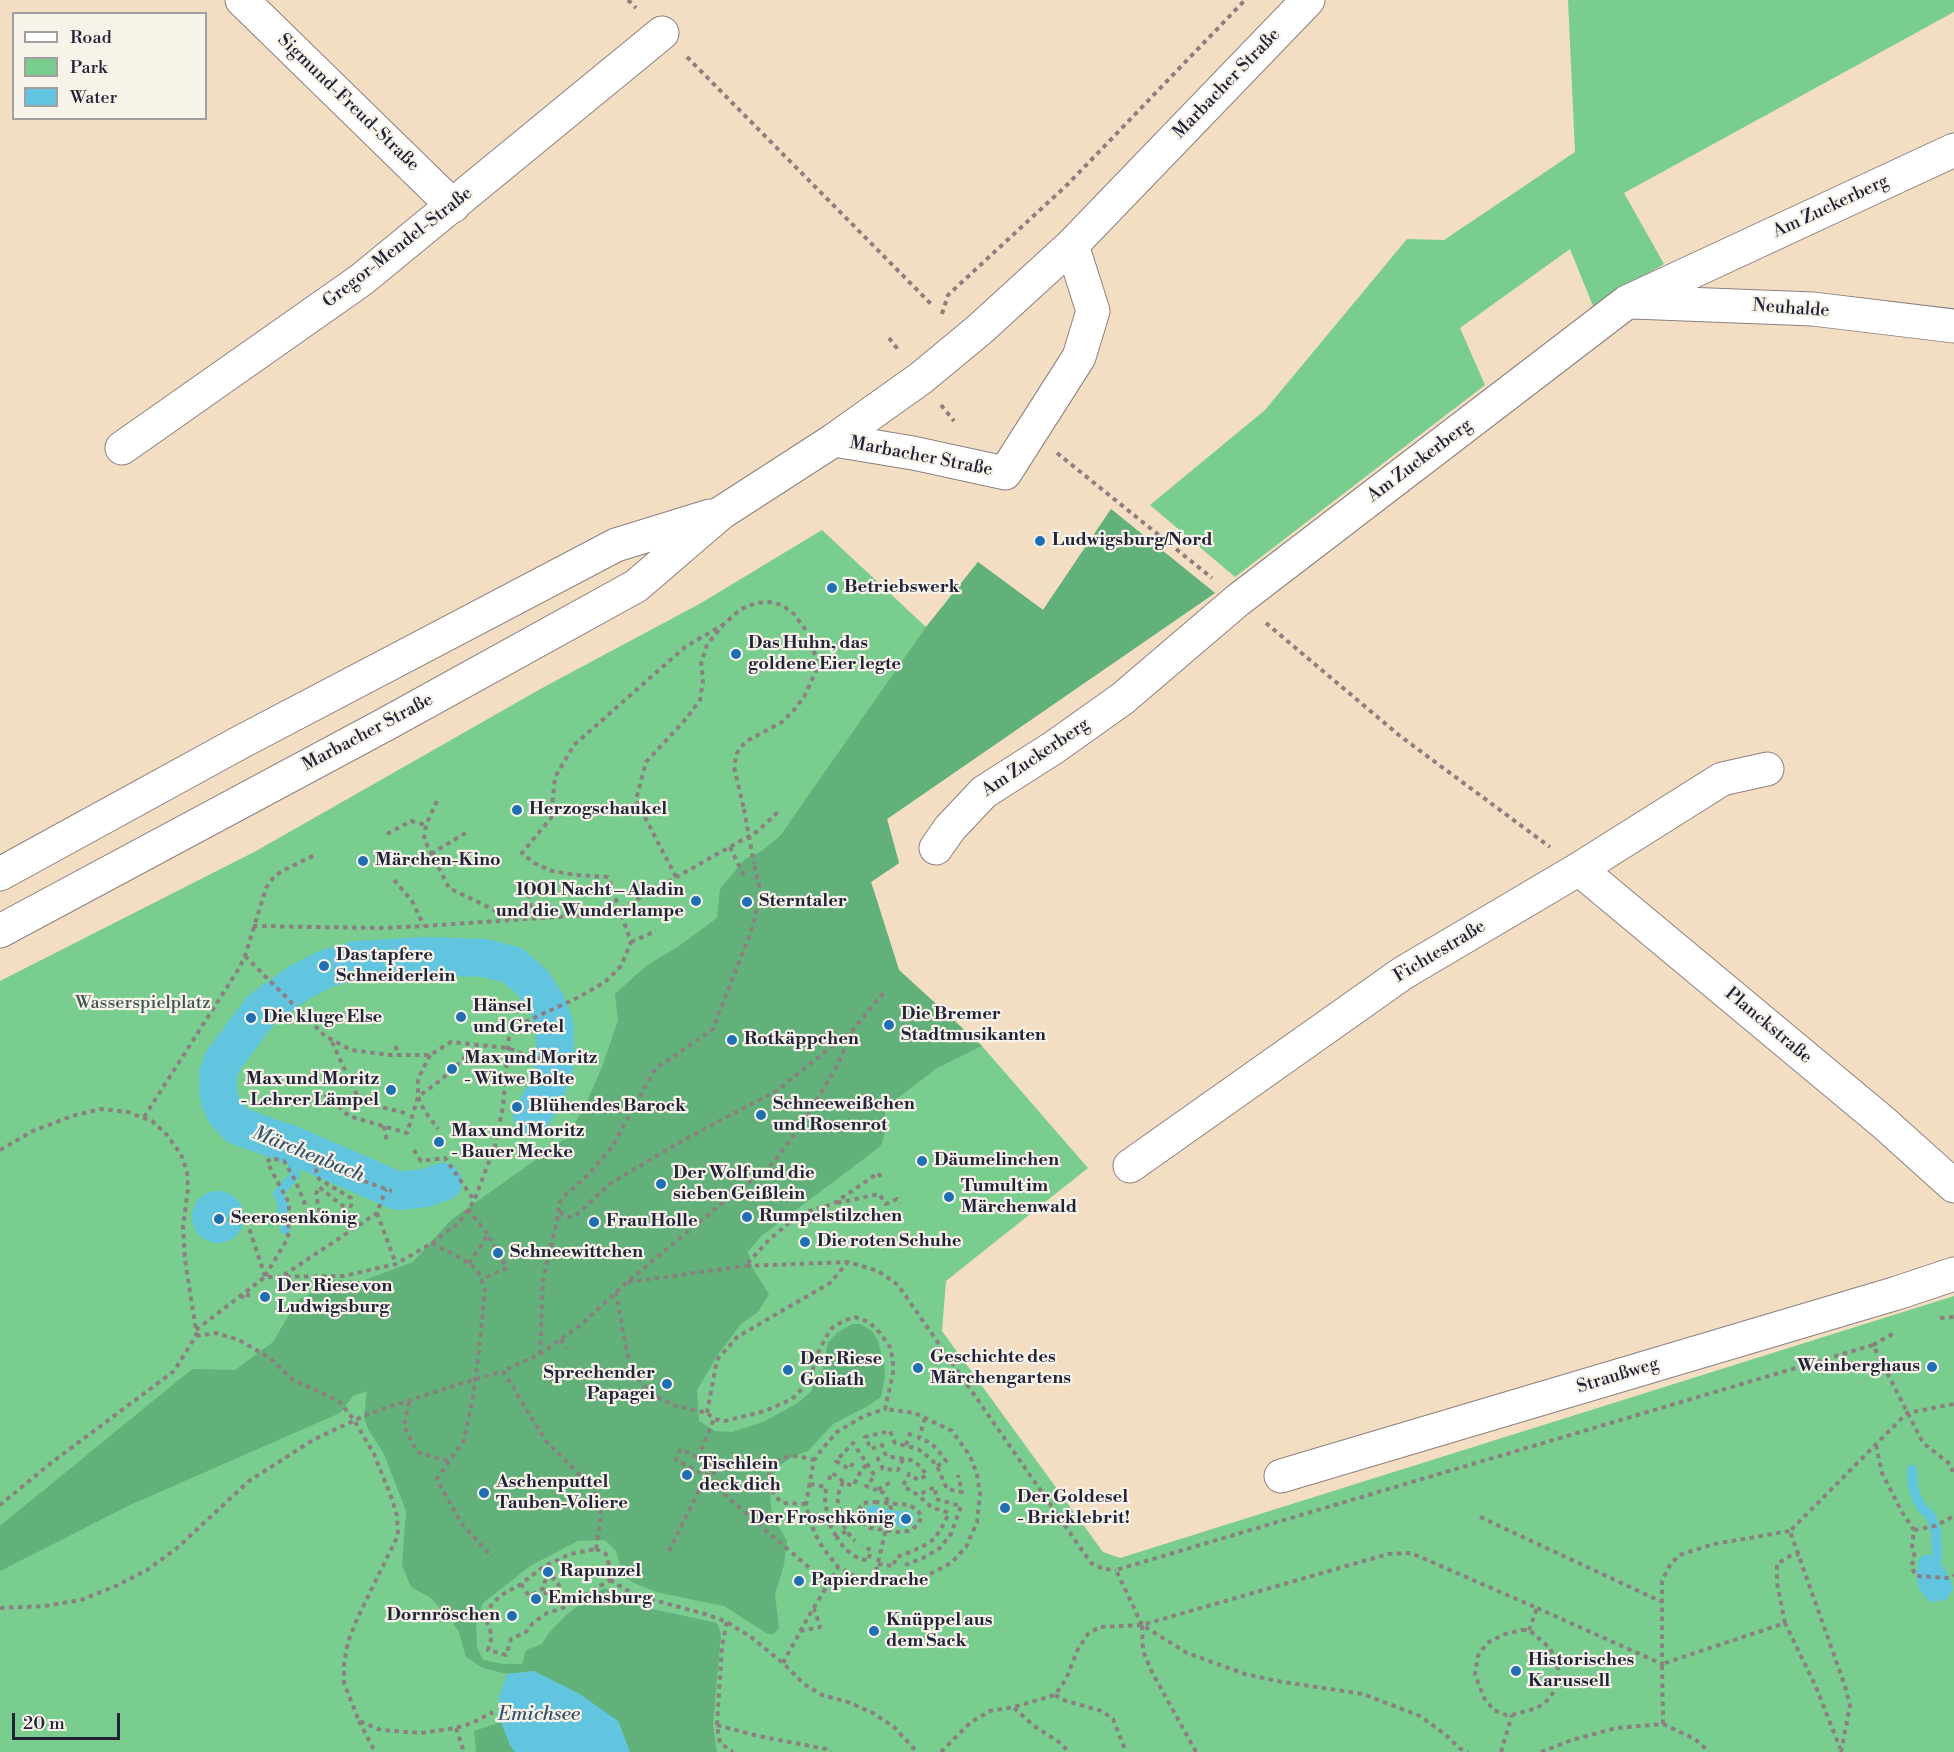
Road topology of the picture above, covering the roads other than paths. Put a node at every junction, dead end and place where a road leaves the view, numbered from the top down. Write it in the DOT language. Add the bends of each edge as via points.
graph roads {
  1 [pos="242,0"];
  2 [pos="1308,0"];
  3 [pos="662,33"];
  4 [pos="1954,150"];
  5 [pos="453,206"];
  6 [pos="1072,245"];
  7 [pos="1627,302"];
  8 [pos="1954,326"];
  9 [pos="834,440"];
  10 [pos="122,448"];
  11 [pos="721,513"];
  12 [pos="1767,769"];
  13 [pos="936,848"];
  14 [pos="1580,869"];
  15 [pos="0,874"];
  16 [pos="0,931"];
  17 [pos="1130,1166"];
  18 [pos="1954,1186"];
  19 [pos="1954,1274"];
  20 [pos="1281,1476"];
  1 -- 5 [label="street, Sigmund-Freud-Straße"];
  2 -- 6 [label="street, Marbacher Straße"];
  3 -- 5 [label="street, Gregor-Mendel-Straße"];
  4 -- 7 [label="street, Am Zuckerberg"];
  5 -- 10 [label="street, Gregor-Mendel-Straße" via="361,280"];
  6 -- 9 [label="street, Marbacher Straße" via="929,371"];
  6 -- 9 [label="street, Marbacher Straße" via="1093,311 1079,357 1005,473"];
  7 -- 8 [label="street, Neuhalde" via="1813,309"];
  7 -- 13 [label="street, Am Zuckerberg" via="1238,600 1122,699 984,792"];
  9 -- 11 [label="street, Marbacher Straße"];
  11 -- 15 [label="street, Marbacher Straße" via="616,545"];
  11 -- 16 [label="street, Marbacher Straße" via="636,586"];
  12 -- 14 [label="street, Fichtestraße" via="1722,780"];
  14 -- 17 [label="street, Fichtestraße" via="1403,973"];
  14 -- 18 [label="street, Planckstraße" via="1875,1115"];
  19 -- 20 [label="street, Straußweg"];
}
